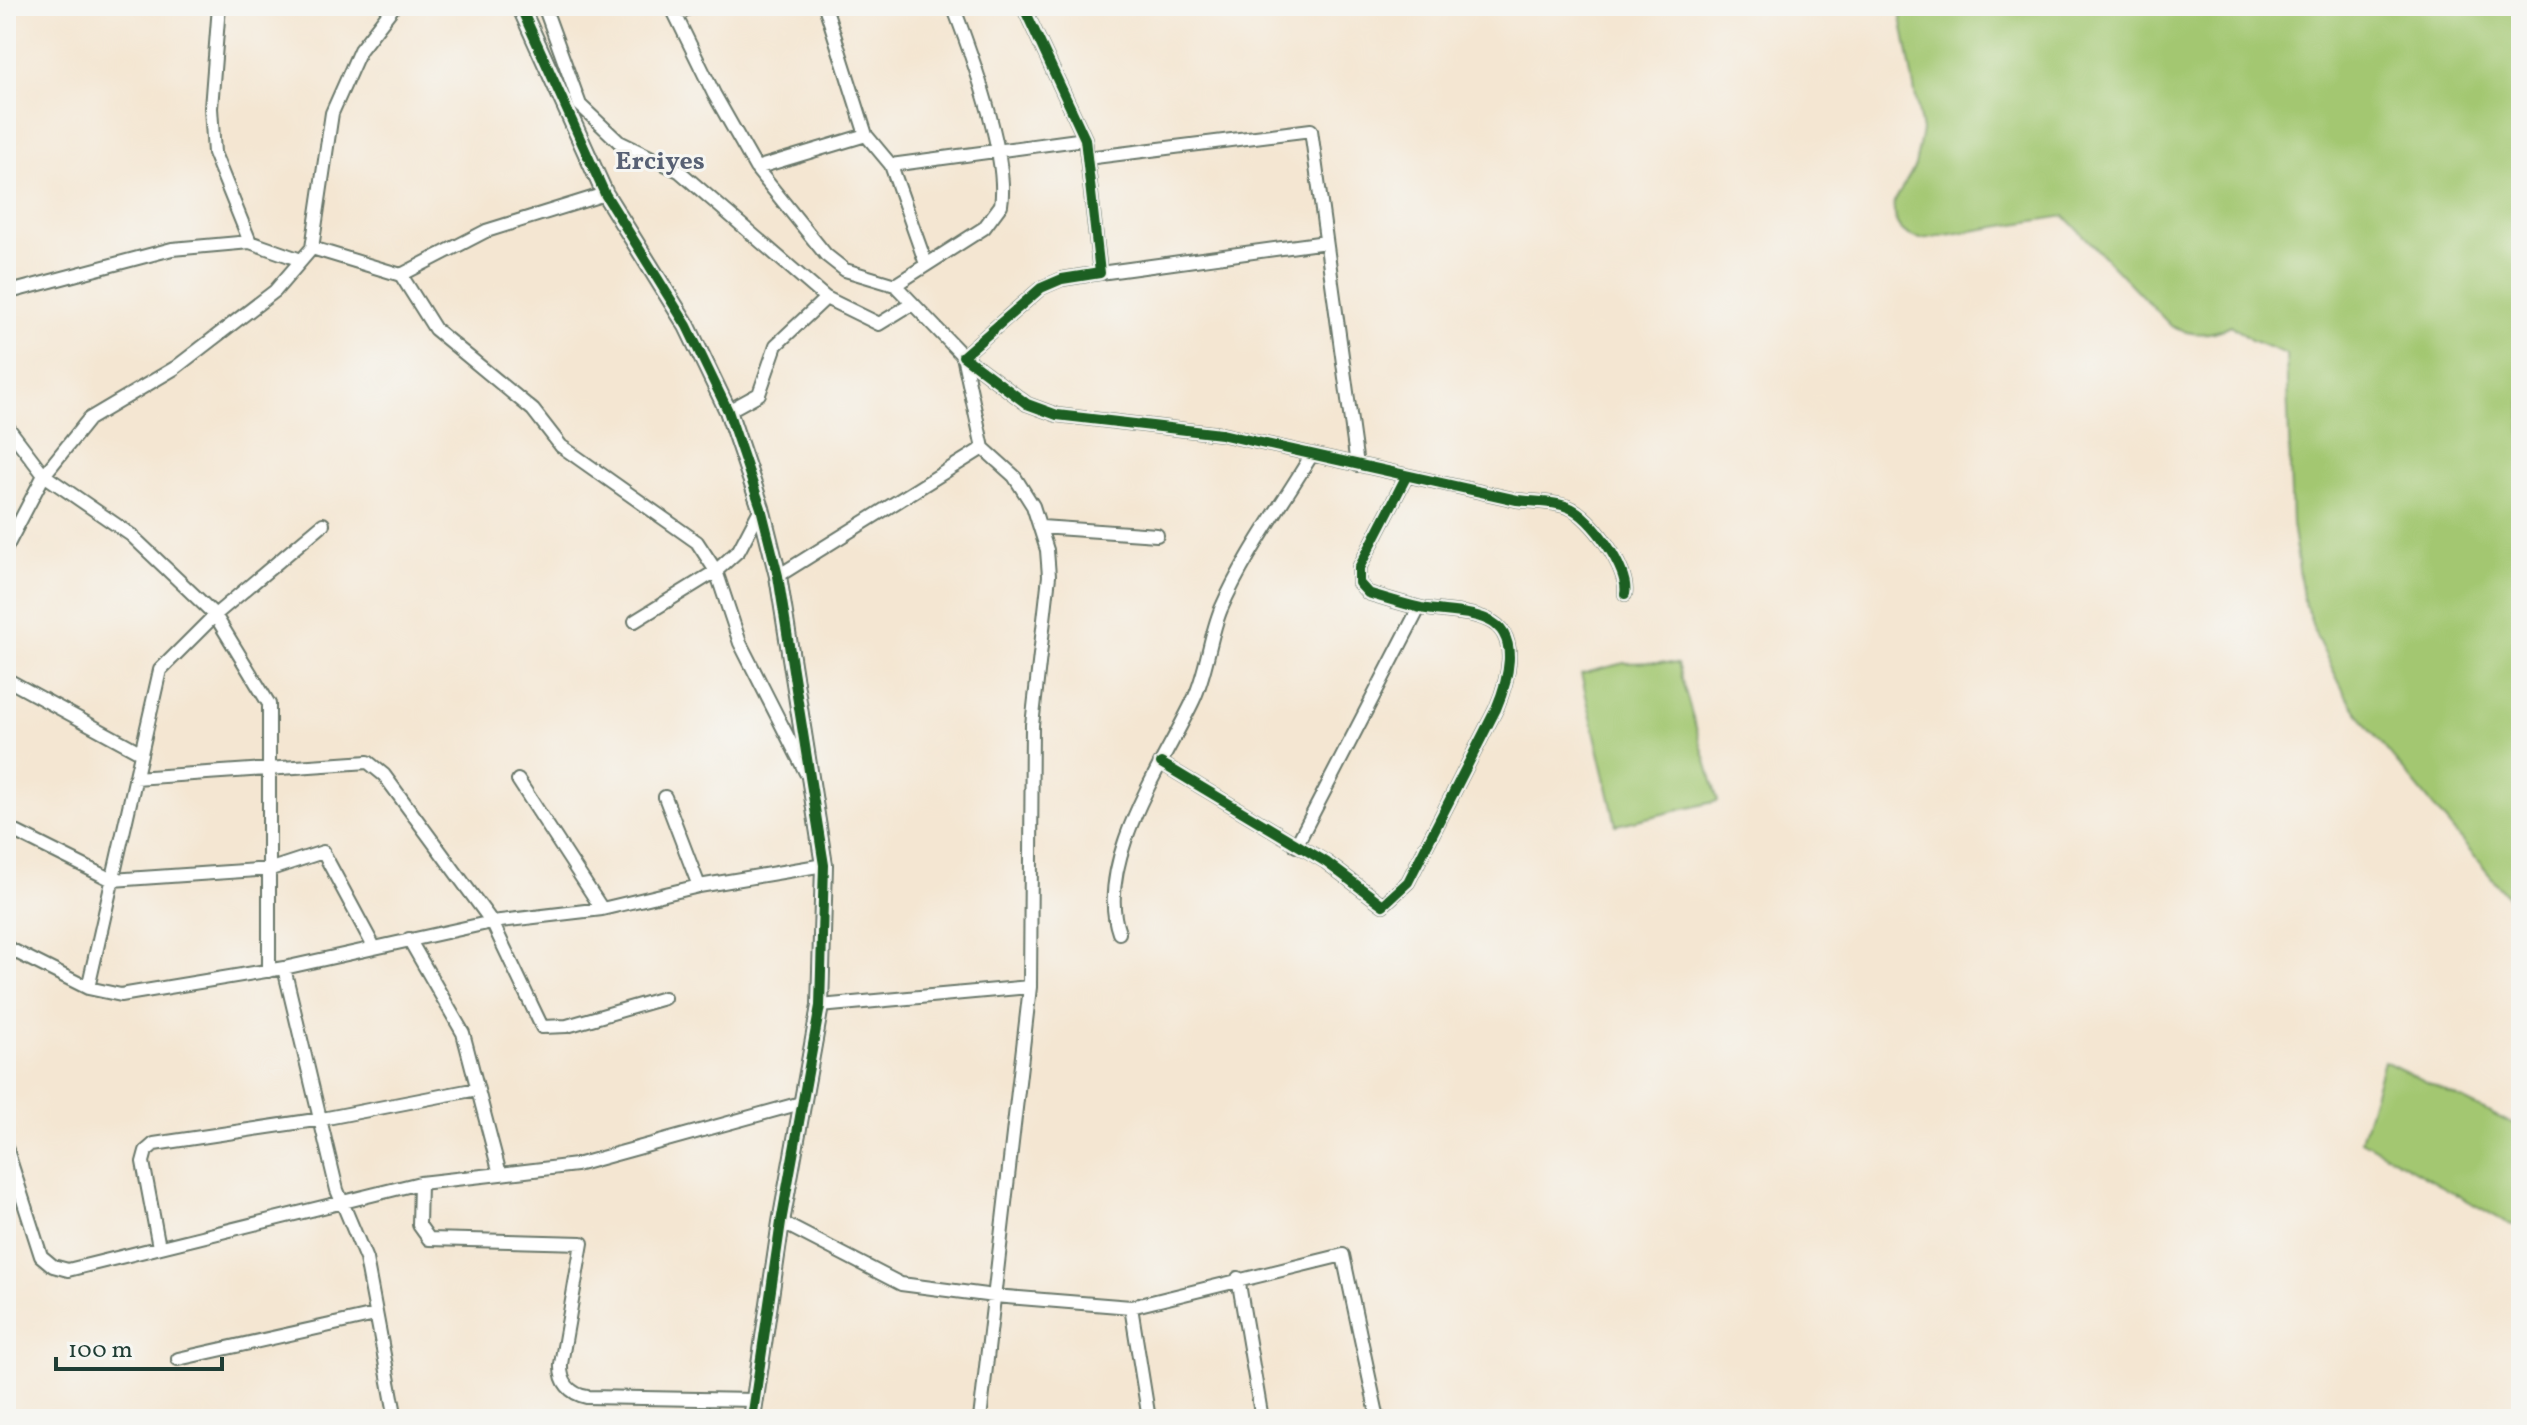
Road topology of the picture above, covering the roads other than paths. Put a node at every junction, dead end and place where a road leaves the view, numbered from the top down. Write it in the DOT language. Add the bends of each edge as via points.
graph roads {
  1 [pos="219,6"];
  2 [pos="394,6"];
  3 [pos="520,6"];
  4 [pos="544,6"];
  5 [pos="694,6"];
  6 [pos="825,6"];
  7 [pos="953,6"];
  8 [pos="1023,6"];
  9 [pos="673,10"];
  10 [pos="573,106"];
  11 [pos="866,135"];
  12 [pos="1085,139"];
  13 [pos="997,150"];
  14 [pos="1087,158"];
  15 [pos="891,165"];
  16 [pos="756,168"];
  17 [pos="605,194"];
  18 [pos="250,242"];
  19 [pos="1326,242"];
  20 [pos="312,248"];
  21 [pos="301,260"];
  22 [pos="926,264"];
  23 [pos="1100,273"];
  24 [pos="401,275"];
  25 [pos="895,285"];
  26 [pos="6,293"];
  27 [pos="826,298"];
  28 [pos="910,305"];
  29 [pos="963,356"];
  30 [pos="728,411"];
  31 [pos="6,425"];
  32 [pos="983,448"];
  33 [pos="1311,456"];
  34 [pos="1357,465"];
  35 [pos="44,475"];
  36 [pos="1406,477"];
  37 [pos="761,508"];
  38 [pos="323,524"];
  39 [pos="1041,527"];
  40 [pos="1157,535"];
  41 [pos="6,548"];
  42 [pos="716,571"];
  43 [pos="778,576"];
  44 [pos="1625,594"];
  45 [pos="1419,608"];
  46 [pos="215,615"];
  47 [pos="635,621"];
  48 [pos="6,679"];
  49 [pos="140,752"];
  50 [pos="1161,763"];
  51 [pos="272,770"];
  52 [pos="135,778"];
  53 [pos="518,780"];
  54 [pos="811,783"];
  55 [pos="665,797"];
  56 [pos="6,827"];
  57 [pos="1296,846"];
  58 [pos="824,865"];
  59 [pos="271,869"];
  60 [pos="112,880"];
  61 [pos="699,886"];
  62 [pos="602,909"];
  63 [pos="492,922"];
  64 [pos="1119,933"];
  65 [pos="409,939"];
  66 [pos="6,947"];
  67 [pos="374,947"];
  68 [pos="284,968"];
  69 [pos="269,971"];
  70 [pos="1030,987"];
  71 [pos="88,988"];
  72 [pos="664,998"];
  73 [pos="820,1006"];
  74 [pos="477,1089"];
  75 [pos="801,1103"];
  76 [pos="322,1119"];
  77 [pos="6,1147"];
  78 [pos="500,1174"];
  79 [pos="420,1183"];
  80 [pos="342,1201"];
  81 [pos="781,1222"];
  82 [pos="159,1247"];
  83 [pos="1238,1278"];
  84 [pos="994,1296"];
  85 [pos="1131,1307"];
  86 [pos="375,1315"];
  87 [pos="178,1359"];
  88 [pos="755,1400"];
  89 [pos="396,1419"];
  90 [pos="752,1419"];
  91 [pos="980,1419"];
  92 [pos="1149,1419"];
  93 [pos="1262,1419"];
  94 [pos="1378,1419"];
  1 -- 18 [label="street" via="211,108 214,153"];
  2 -- 20 [label="street" via="360,50 332,113"];
  3 -- 10 [label="street"];
  4 -- 10 [label="street"];
  5 -- 9 [label="street"];
  6 -- 11 [label="street"];
  7 -- 13 [label="street"];
  8 -- 12 [label="street"];
  9 -- 16 [label="street"];
  10 -- 17 [label="street"];
  10 -- 27 [label="street" via="619,142 679,171"];
  11 -- 15 [label="street"];
  11 -- 16 [label="street"];
  12 -- 13 [label="street"];
  12 -- 14 [label="street"];
  13 -- 15 [label="street"];
  13 -- 22 [label="street" via="1002,199 995,218"];
  14 -- 19 [label="street" via="1311,130"];
  14 -- 23 [label="street"];
  15 -- 22 [label="street"];
  16 -- 25 [label="street" via="834,264"];
  17 -- 24 [label="street" via="486,231"];
  17 -- 30 [label="street" via="687,326"];
  18 -- 21 [label="street"];
  18 -- 26 [label="street" via="172,249"];
  19 -- 23 [label="street"];
  19 -- 34 [label="street"];
  20 -- 21 [label="street"];
  20 -- 24 [label="street"];
  21 -- 35 [label="street" via="275,291 175,368 89,419"];
  22 -- 25 [label="street"];
  23 -- 29 [label="street" via="1041,288"];
  24 -- 42 [label="street" via="435,329 533,410 561,446 697,542"];
  25 -- 28 [label="street"];
  27 -- 28 [label="street" via="879,324"];
  27 -- 30 [label="street" via="776,345 759,394"];
  28 -- 29 [label="street"];
  29 -- 32 [label="street"];
  29 -- 33 [label="street" via="1040,410 1221,434"];
  30 -- 37 [label="street"];
  31 -- 35 [label="street"];
  32 -- 39 [label="street" via="1014,476"];
  32 -- 43 [label="street"];
  33 -- 34 [label="street"];
  33 -- 50 [label="street" via="1226,599 1195,698"];
  34 -- 36 [label="street"];
  35 -- 41 [label="street"];
  35 -- 46 [label="street" via="131,535"];
  36 -- 44 [label="street" via="1573,509 1594,528 1624,571"];
  36 -- 45 [label="street" via="1358,578 1368,593"];
  37 -- 42 [label="street" via="739,550"];
  37 -- 43 [label="street"];
  38 -- 46 [label="street"];
  39 -- 40 [label="street"];
  39 -- 70 [label="street" via="1049,576 1032,725"];
  42 -- 47 [label="street"];
  42 -- 54 [label="street" via="740,643"];
  43 -- 54 [label="street"];
  45 -- 57 [label="street"];
  45 -- 57 [label="street" via="1491,621 1504,636 1509,660 1496,709 1408,882 1383,905 1343,873"];
  46 -- 49 [label="street" via="160,670"];
  46 -- 51 [label="street" via="269,704"];
  48 -- 49 [label="street"];
  49 -- 52 [label="street"];
  50 -- 57 [label="street"];
  50 -- 64 [label="street" via="1122,848 1113,896"];
  51 -- 52 [label="street"];
  51 -- 59 [label="street"];
  51 -- 63 [label="street" via="358,761 377,767"];
  52 -- 60 [label="street"];
  53 -- 62 [label="street"];
  54 -- 58 [label="street"];
  55 -- 61 [label="street"];
  56 -- 60 [label="street"];
  58 -- 61 [label="street"];
  58 -- 73 [label="street"];
  59 -- 60 [label="street"];
  59 -- 67 [label="street" via="323,852"];
  59 -- 69 [label="street"];
  60 -- 71 [label="street"];
  61 -- 62 [label="street"];
  62 -- 63 [label="street"];
  63 -- 65 [label="street"];
  63 -- 72 [label="street" via="542,1027 567,1026"];
  65 -- 67 [label="street"];
  65 -- 74 [label="street" via="463,1033"];
  66 -- 71 [label="street"];
  67 -- 68 [label="street"];
  68 -- 69 [label="street"];
  68 -- 76 [label="street"];
  69 -- 71 [label="street" via="121,995"];
  70 -- 73 [label="street"];
  70 -- 84 [label="street"];
  73 -- 75 [label="street"];
  74 -- 76 [label="street"];
  74 -- 78 [label="street"];
  75 -- 78 [label="street" via="576,1165"];
  75 -- 81 [label="street"];
  76 -- 80 [label="street"];
  76 -- 82 [label="street" via="149,1147 143,1162"];
  77 -- 82 [label="street" via="41,1256 53,1266 68,1270"];
  78 -- 79 [label="street"];
  79 -- 80 [label="street"];
  79 -- 88 [label="street" via="419,1225 429,1239 582,1243 561,1364 563,1380 572,1391 587,1397"];
  80 -- 82 [label="street"];
  80 -- 86 [label="street" via="363,1248"];
  81 -- 84 [label="street" via="901,1284"];
  81 -- 88 [label="street"];
  83 -- 85 [label="street"];
  83 -- 93 [label="street"];
  83 -- 94 [label="street" via="1343,1255"];
  84 -- 85 [label="street"];
  84 -- 91 [label="street"];
  85 -- 92 [label="street"];
  86 -- 87 [label="street"];
  86 -- 89 [label="street"];
  88 -- 90 [label="street"];
}
